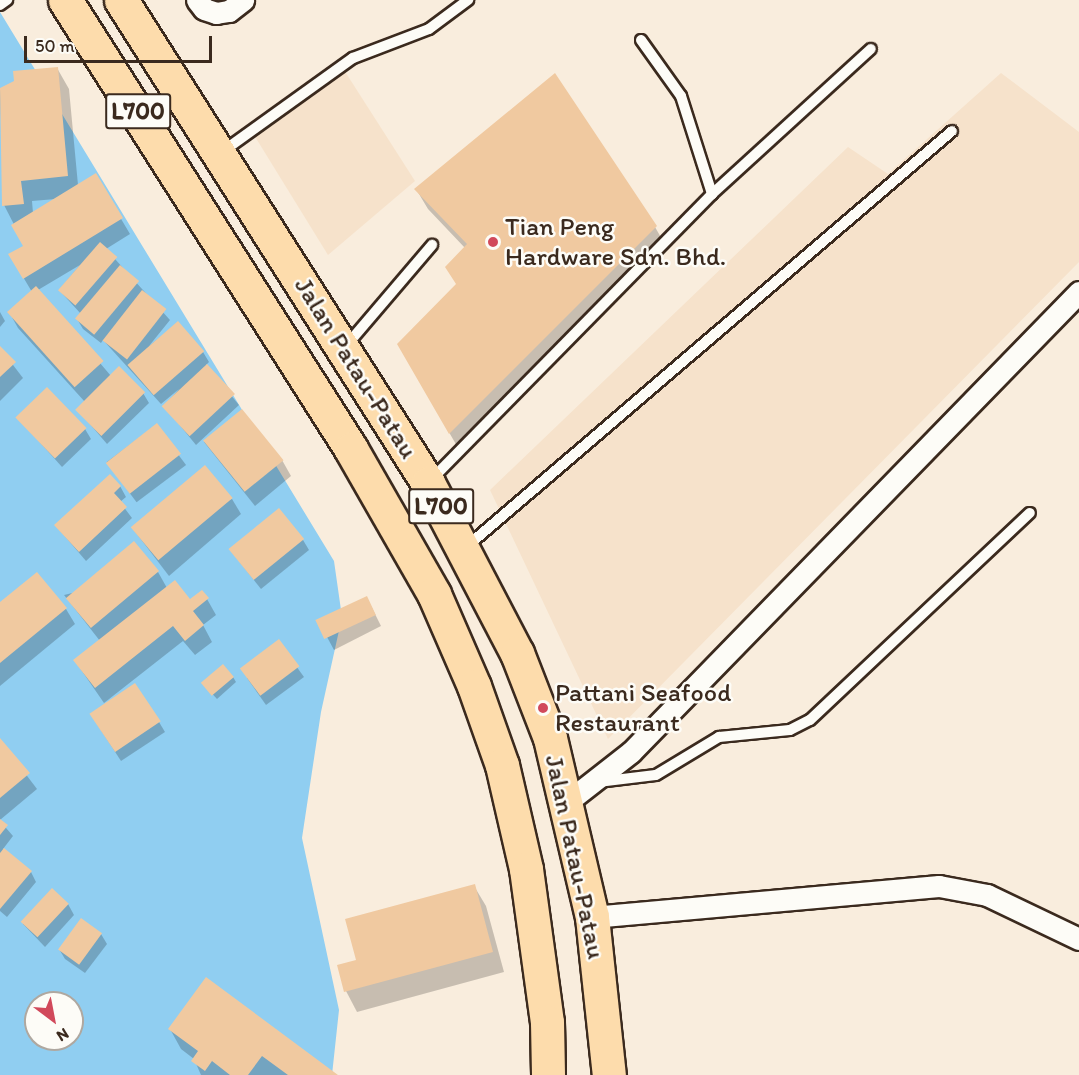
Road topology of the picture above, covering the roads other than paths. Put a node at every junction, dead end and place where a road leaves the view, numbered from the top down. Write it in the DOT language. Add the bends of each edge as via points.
graph roads {
  1 [pos="7,0"];
  2 [pos="65,0"];
  3 [pos="121,0"];
  4 [pos="197,0"];
  5 [pos="243,0"];
  6 [pos="468,0"];
  7 [pos="0,5"];
  8 [pos="641,40"];
  9 [pos="871,49"];
  10 [pos="952,131"];
  11 [pos="221,153"];
  12 [pos="711,194"];
  13 [pos="432,245"];
  14 [pos="1079,292"];
  15 [pos="344,349"];
  16 [pos="428,483"];
  17 [pos="1030,513"];
  18 [pos="464,548"];
  19 [pos="595,782"];
  20 [pos="567,802"];
  21 [pos="592,917"];
  22 [pos="1079,939"];
  23 [pos="548,1075"];
  24 [pos="609,1075"];
  1 -- 7 [label="lane"];
  2 -- 23 [label="main road, Jalan Patau-Patau / L700" via="357,458 434,594 474,686 507,788 526,869 547,1022"];
  3 -- 11 [label="main road, Jalan Patau-Patau / L700"];
  4 -- 5 [label="street" via="204,9 216,13"];
  6 -- 11 [label="lane" via="429,29 353,58"];
  8 -- 12 [label="lane" via="681,96"];
  9 -- 12 [label="lane"];
  10 -- 18 [label="lane"];
  11 -- 15 [label="main road, Jalan Patau-Patau / L700"];
  12 -- 16 [label="lane"];
  13 -- 15 [label="lane"];
  14 -- 19 [label="street" via="849,532 631,752"];
  15 -- 16 [label="main road, Jalan Patau-Patau / L700"];
  16 -- 18 [label="main road, Jalan Patau-Patau / L700"];
  17 -- 19 [label="lane" via="810,720 790,730 719,738 656,775"];
  18 -- 20 [label="main road, Jalan Patau-Patau / L700" via="517,653 550,738"];
  19 -- 20 [label="street"];
  20 -- 21 [label="main road, Jalan Patau-Patau / L700"];
  21 -- 22 [label="street" via="939,886 987,895"];
  21 -- 24 [label="main road, Jalan Patau-Patau / L700"];
}
